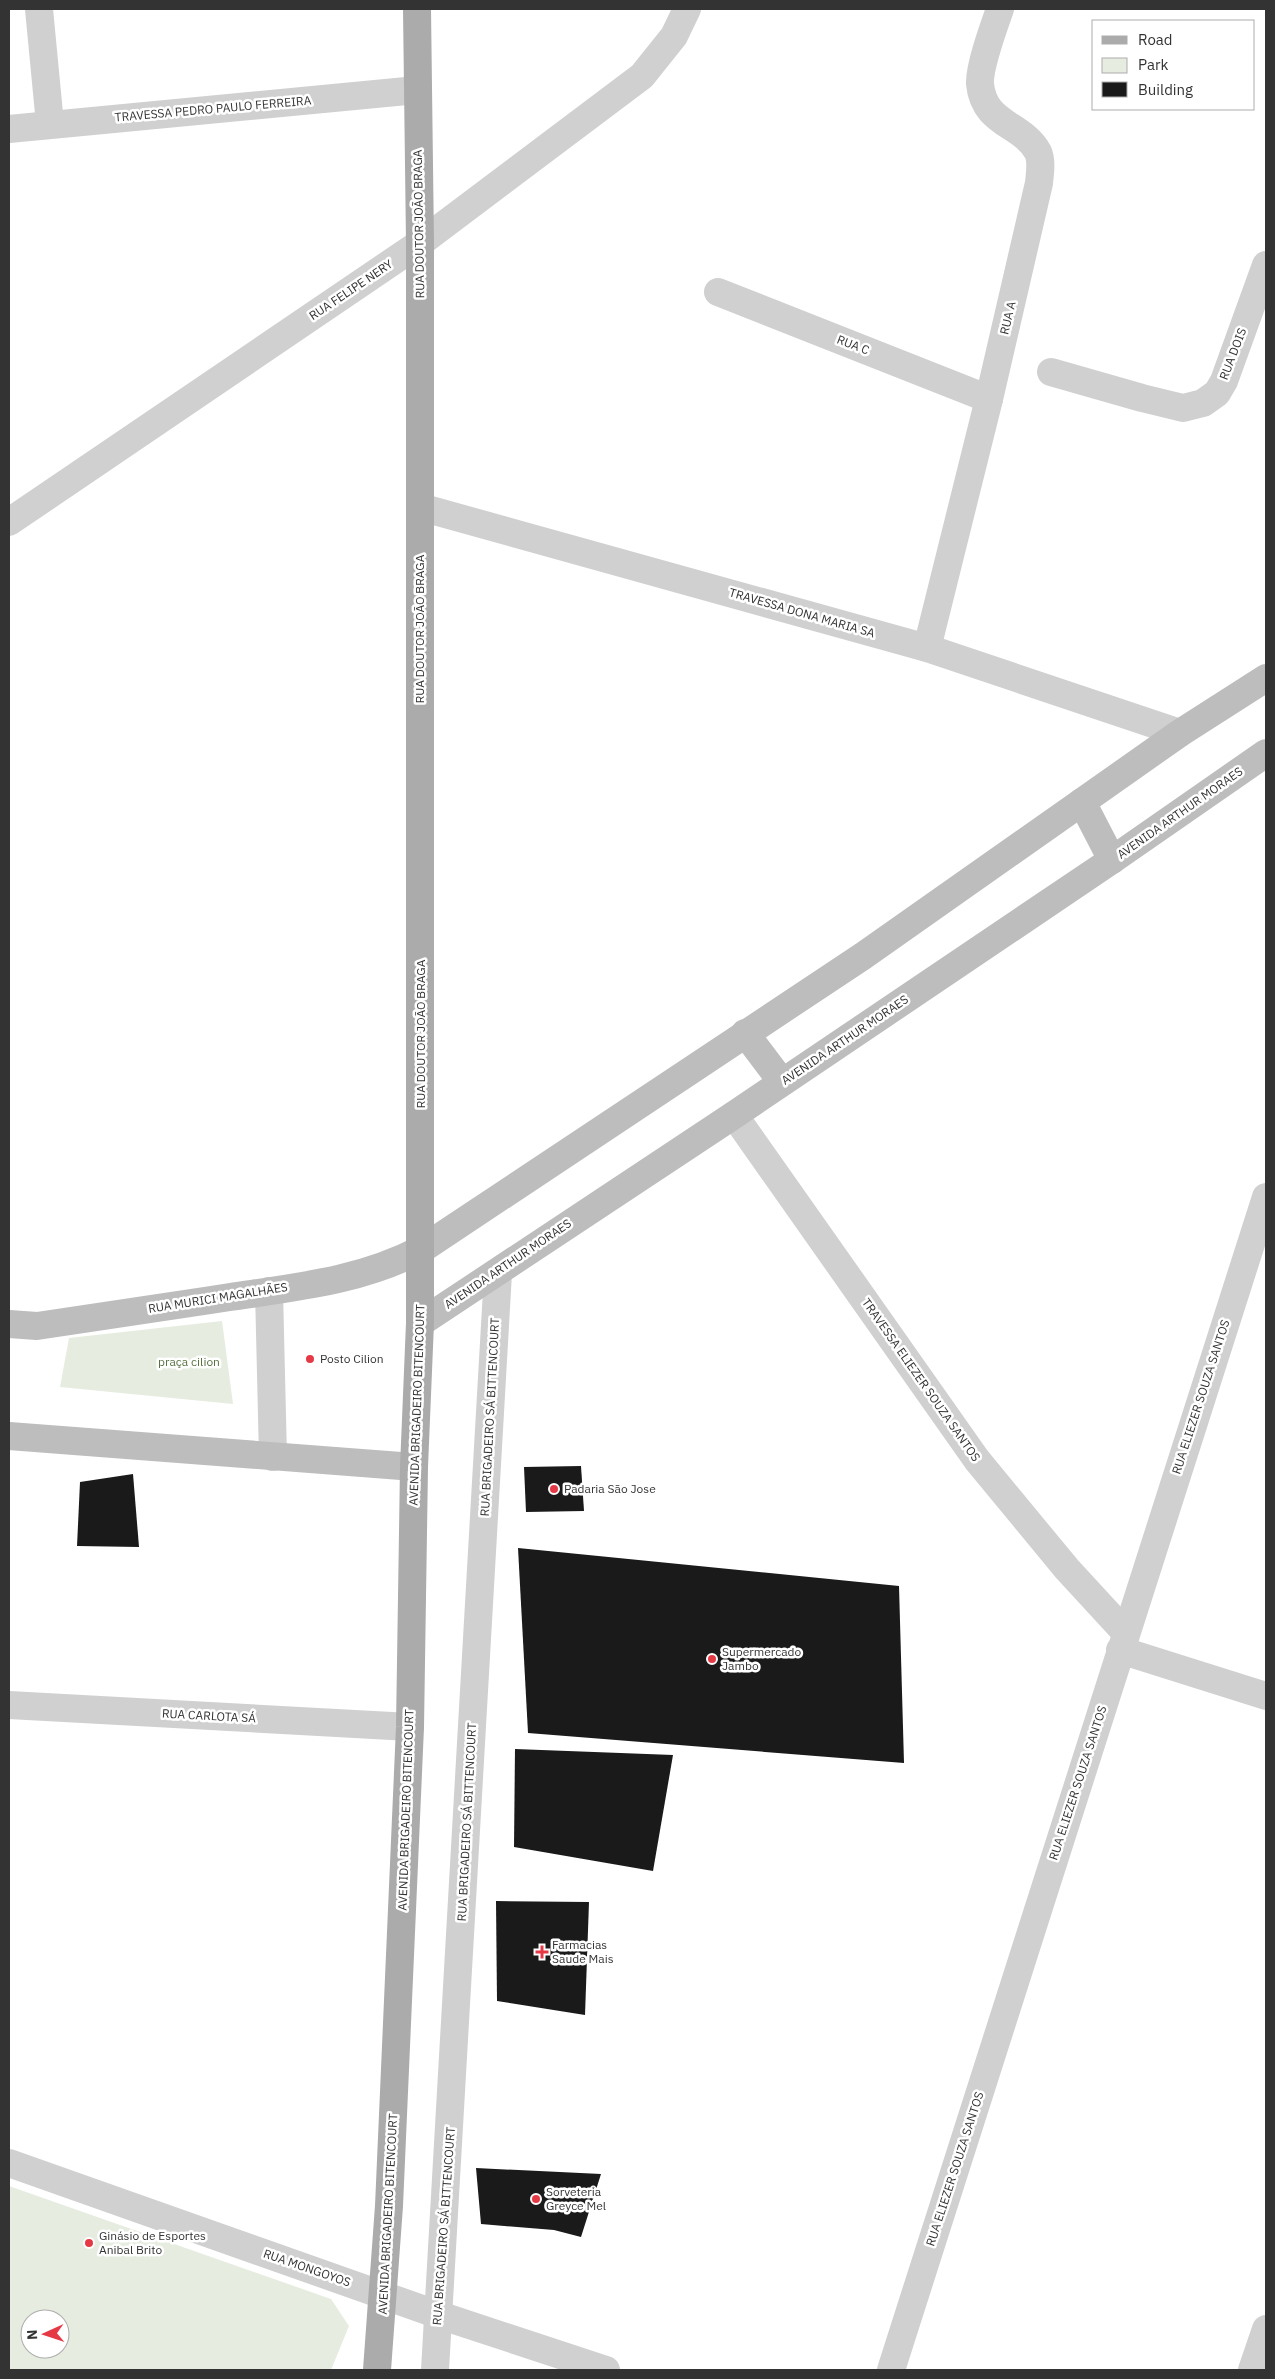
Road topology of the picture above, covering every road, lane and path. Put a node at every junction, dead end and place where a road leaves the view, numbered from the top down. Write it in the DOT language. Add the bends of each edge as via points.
graph roads {
  1 [pos="39,9"];
  2 [pos="417,9"];
  3 [pos="687,9"];
  4 [pos="1000,9"];
  5 [pos="417,90"];
  6 [pos="50,124"];
  7 [pos="9,129"];
  8 [pos="420,243"];
  9 [pos="1266,265"];
  10 [pos="718,292"];
  11 [pos="1051,372"];
  12 [pos="989,398"];
  13 [pos="420,507"];
  14 [pos="9,522"];
  15 [pos="927,648"];
  16 [pos="1266,678"];
  17 [pos="1180,733"];
  18 [pos="1266,753"];
  19 [pos="1082,802"];
  20 [pos="1112,860"];
  21 [pos="745,1033"];
  22 [pos="782,1082"];
  23 [pos="734,1115"];
  24 [pos="1266,1197"];
  25 [pos="422,1249"];
  26 [pos="498,1273"];
  27 [pos="269,1291"];
  28 [pos="420,1323"];
  29 [pos="9,1324"];
  30 [pos="9,1436"];
  31 [pos="273,1457"];
  32 [pos="414,1468"];
  33 [pos="1123,1641"];
  34 [pos="1266,1696"];
  35 [pos="9,1705"];
  36 [pos="410,1727"];
  37 [pos="9,2163"];
  38 [pos="384,2295"];
  39 [pos="439,2315"];
  40 [pos="1266,2329"];
  41 [pos="377,2370"];
  42 [pos="436,2370"];
  43 [pos="606,2370"];
  44 [pos="891,2370"];
  45 [pos="1252,2370"];
  1 -- 6 [label="street"];
  2 -- 5 [label="main road, RUA DOUTOR JOÃO BRAGA"];
  3 -- 8 [label="street, RUA FELIPE NERY" via="674,36 642,76"];
  4 -- 12 [label="street, RUA A" via="982,71 983,96 990,112 1028,141 1038,153 1040,165 1039,183"];
  5 -- 6 [label="street, TRAVESSA PEDRO PAULO FERREIRA"];
  5 -- 8 [label="main road, RUA DOUTOR JOÃO BRAGA"];
  6 -- 7 [label="street, TRAVESSA PEDRO PAULO FERREIRA"];
  8 -- 13 [label="main road, RUA DOUTOR JOÃO BRAGA"];
  8 -- 14 [label="street, RUA FELIPE NERY"];
  9 -- 11 [label="street, RUA DOIS" via="1224,381 1217,393 1203,403 1183,408"];
  10 -- 12 [label="street, RUA C"];
  12 -- 15 [label="street, RUA A"];
  13 -- 15 [label="street, TRAVESSA DONA MARIA SA"];
  13 -- 25 [label="main road, RUA DOUTOR JOÃO BRAGA"];
  15 -- 17 [label="street, TRAVESSA DONA MARIA SA"];
  16 -- 17 [label="street"];
  17 -- 19 [label="street"];
  18 -- 20 [label="street, AVENIDA ARTHUR MORAES"];
  19 -- 20 [label="street"];
  19 -- 21 [label="street" via="863,956"];
  20 -- 22 [label="street, AVENIDA ARTHUR MORAES"];
  21 -- 22 [label="street"];
  21 -- 25 [label="street"];
  22 -- 23 [label="street, AVENIDA ARTHUR MORAES"];
  23 -- 26 [label="street, AVENIDA ARTHUR MORAES"];
  23 -- 33 [label="street, TRAVESSA ELIEZER SOUZA SANTOS" via="976,1460"];
  24 -- 33 [label="street, RUA ELIEZER SOUZA SANTOS"];
  25 -- 27 [label="street, RUA MURICI MAGALHÃES" via="360,1275"];
  25 -- 28 [label="main road, AVENIDA BRIGADEIRO BITENCOURT"];
  26 -- 28 [label="street, AVENIDA ARTHUR MORAES"];
  26 -- 39 [label="street, RUA BRIGADEIRO SÁ BITTENCOURT"];
  27 -- 29 [label="street, RUA MURICI MAGALHÃES" via="38,1326"];
  27 -- 31 [label="street"];
  28 -- 32 [label="main road, AVENIDA BRIGADEIRO BITENCOURT"];
  30 -- 31 [label="street"];
  31 -- 32 [label="street"];
  32 -- 36 [label="main road, AVENIDA BRIGADEIRO BITENCOURT"];
  33 -- 34 [label="street"];
  33 -- 44 [label="street, RUA ELIEZER SOUZA SANTOS"];
  35 -- 36 [label="street, RUA CARLOTA SÁ"];
  36 -- 38 [label="main road, AVENIDA BRIGADEIRO BITENCOURT"];
  37 -- 38 [label="street, RUA MONGOYOS"];
  38 -- 39 [label="street, RUA MONGOYOS"];
  38 -- 41 [label="main road, AVENIDA BRIGADEIRO BITENCOURT"];
  39 -- 42 [label="street, RUA BRIGADEIRO SÁ BITTENCOURT"];
  39 -- 43 [label="street, RUA MONGOYOS"];
  40 -- 45 [label="street"];
}
